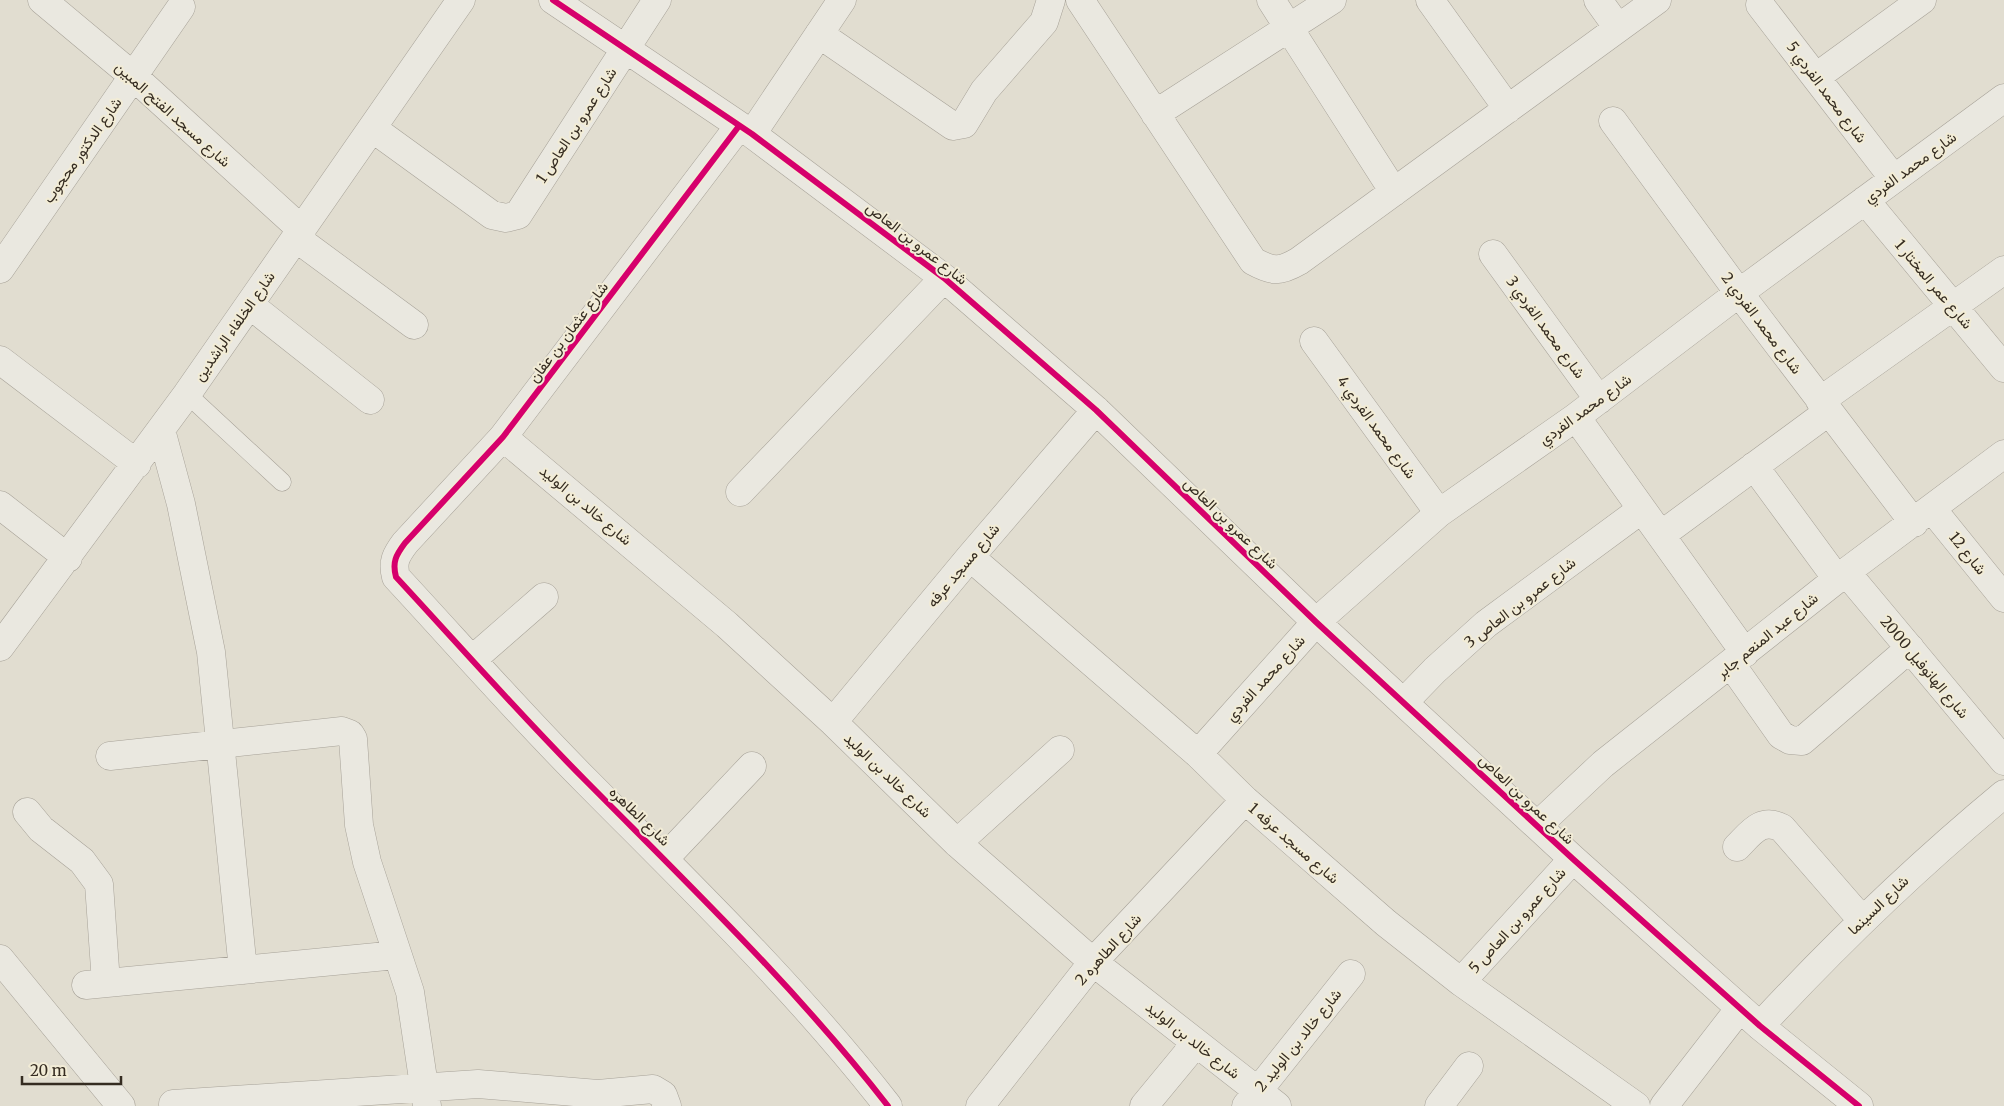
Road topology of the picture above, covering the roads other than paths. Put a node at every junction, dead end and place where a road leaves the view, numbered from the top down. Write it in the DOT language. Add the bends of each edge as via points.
graph roads {
  1 [pos="42,0"];
  2 [pos="461,0"];
  3 [pos="552,0"];
  4 [pos="657,0"];
  5 [pos="842,0"];
  6 [pos="1051,0"];
  7 [pos="1080,0"];
  8 [pos="1270,0"];
  9 [pos="1332,0"];
  10 [pos="1430,0"];
  11 [pos="1598,0"];
  12 [pos="1657,0"];
  13 [pos="1922,0"];
  14 [pos="1760,5"];
  15 [pos="181,7"];
  16 [pos="1289,28"];
  17 [pos="1618,28"];
  18 [pos="819,34"];
  19 [pos="625,49"];
  20 [pos="133,76"];
  21 [pos="1816,77"];
  22 [pos="2004,98"];
  23 [pos="1508,109"];
  24 [pos="1155,114"];
  25 [pos="1613,121"];
  26 [pos="372,128"];
  27 [pos="745,130"];
  28 [pos="1894,179"];
  29 [pos="1394,192"];
  30 [pos="1864,200"];
  31 [pos="299,234"];
  32 [pos="1493,254"];
  33 [pos="0,269"];
  34 [pos="2004,270"];
  35 [pos="944,278"];
  36 [pos="1739,293"];
  37 [pos="250,304"];
  38 [pos="1953,307"];
  39 [pos="414,325"];
  40 [pos="1314,340"];
  41 [pos="0,360"];
  42 [pos="2004,368"];
  43 [pos="187,394"];
  44 [pos="370,400"];
  45 [pos="1599,400"];
  46 [pos="1824,406"];
  47 [pos="1096,410"];
  48 [pos="1576,417"];
  49 [pos="161,430"];
  50 [pos="503,437"];
  51 [pos="2004,454"];
  52 [pos="137,464"];
  53 [pos="1754,466"];
  54 [pos="282,482"];
  55 [pos="740,492"];
  56 [pos="0,505"];
  57 [pos="1642,510"];
  58 [pos="1439,513"];
  59 [pos="1923,516"];
  60 [pos="1661,535"];
  61 [pos="405,543"];
  62 [pos="970,557"];
  63 [pos="68,558"];
  64 [pos="1841,576"];
  65 [pos="544,597"];
  66 [pos="2004,598"];
  67 [pos="1316,622"];
  68 [pos="0,647"];
  69 [pos="1910,648"];
  70 [pos="473,659"];
  71 [pos="1738,659"];
  72 [pos="1404,702"];
  73 [pos="833,722"];
  74 [pos="221,744"];
  75 [pos="1060,750"];
  76 [pos="1198,754"];
  77 [pos="110,756"];
  78 [pos="2004,761"];
  79 [pos="752,766"];
  80 [pos="2004,794"];
  81 [pos="1245,800"];
  82 [pos="27,812"];
  83 [pos="1538,825"];
  84 [pos="957,842"];
  85 [pos="1737,848"];
  86 [pos="665,858"];
  87 [pos="1573,859"];
  88 [pos="1862,920"];
  89 [pos="397,955"];
  90 [pos="0,959"];
  91 [pos="1094,962"];
  92 [pos="243,970"];
  93 [pos="1351,974"];
  94 [pos="1461,982"];
  95 [pos="1740,1008"];
  96 [pos="1760,1026"];
  97 [pos="1196,1043"];
  98 [pos="1469,1066"];
  99 [pos="425,1096"];
  100 [pos="1260,1101"];
  101 [pos="173,1104"];
  102 [pos="121,1106"];
  103 [pos="667,1106"];
  104 [pos="888,1106"];
  105 [pos="980,1106"];
  106 [pos="1144,1106"];
  107 [pos="1439,1106"];
  108 [pos="1636,1106"];
  109 [pos="1664,1106"];
  110 [pos="1859,1106"];
  1 -- 20 [label="street, شارع مسجد الفتح المبين"];
  2 -- 26 [label="street, شارع الخلفاء الراشدين"];
  3 -- 19 [label="street, شارع عمرو بن العاص"];
  4 -- 19 [label="street, شارع عمرو بن العاص 1"];
  5 -- 18 [label="street, شارع عثمان بن عفان"];
  6 -- 18 [label="street" via="1044,22 984,91 959,127"];
  7 -- 24 [label="street"];
  8 -- 16 [label="street"];
  9 -- 16 [label="street"];
  10 -- 23 [label="street"];
  11 -- 17 [label="street"];
  12 -- 17 [label="street"];
  13 -- 21 [label="street"];
  14 -- 21 [label="street, شارع محمد الفردي 5"];
  15 -- 20 [label="street, شارع الدكتور محجوب"];
  16 -- 24 [label="street"];
  16 -- 29 [label="street"];
  17 -- 23 [label="street"];
  18 -- 27 [label="street, شارع عثمان بن عفان"];
  19 -- 26 [label="street, شارع عمرو بن العاص 1" via="518,215 506,218 492,215"];
  19 -- 27 [label="street, شارع عمرو بن العاص"];
  20 -- 31 [label="street, شارع مسجد الفتح المبين"];
  20 -- 33 [label="street, شارع الدكتور محجوب"];
  21 -- 28 [label="street, شارع محمد الفردي 5"];
  22 -- 28 [label="street, شارع محمد الفردي"];
  23 -- 29 [label="street"];
  24 -- 29 [label="street" via="1253,262 1268,269 1284,269 1299,262"];
  25 -- 36 [label="street, شارع محمد الفردي 2"];
  26 -- 31 [label="street, شارع الخلفاء الراشدين"];
  27 -- 35 [label="street, شارع عمرو بن العاص"];
  27 -- 50 [label="street, شارع عثمان بن عفان"];
  28 -- 30 [label="street, شارع محمد الفردي"];
  30 -- 36 [label="street, شارع محمد الفردي"];
  30 -- 38 [label="street, شارع عمر المختار 1"];
  31 -- 37 [label="street, شارع الخلفاء الراشدين"];
  31 -- 39 [label="street, شارع مسجد الفتح المبين"];
  32 -- 45 [label="street, شارع محمد الفردي 3"];
  34 -- 38 [label="street"];
  35 -- 47 [label="street, شارع عمرو بن العاص"];
  35 -- 55 [label="street"];
  36 -- 45 [label="street, شارع محمد الفردي"];
  36 -- 46 [label="street, شارع محمد الفردي 2"];
  37 -- 43 [label="street, شارع الخلفاء الراشدين"];
  37 -- 44 [label="street"];
  38 -- 42 [label="street, شارع عمر المختار 1"];
  38 -- 46 [label="street"];
  40 -- 58 [label="street, شارع محمد الفردي 4"];
  41 -- 52 [label="street"];
  43 -- 49 [label="street, شارع الخلفاء الراشدين"];
  43 -- 54 [label="lane"];
  45 -- 48 [label="street, شارع محمد الفردي"];
  46 -- 53 [label="street"];
  46 -- 59 [label="street, شارع محمد الفردي 2"];
  47 -- 62 [label="street, شارع مسجد عرفه"];
  47 -- 67 [label="street, شارع عمرو بن العاص"];
  48 -- 57 [label="street"];
  48 -- 58 [label="street, شارع محمد الفردي"];
  49 -- 52 [label="street, شارع الخلفاء الراشدين"];
  49 -- 74 [label="street" via="198,578 211,652"];
  50 -- 61 [label="street, شارع عثمان بن عفان"];
  50 -- 73 [label="street, شارع خالد بن الوليد" via="727,625"];
  51 -- 59 [label="street, شارع عبد المنعم جابر"];
  52 -- 63 [label="street, شارع الخلفاء الراشدين"];
  53 -- 60 [label="street"];
  53 -- 64 [label="street, شارع الهانوفيل 2000"];
  56 -- 63 [label="street"];
  57 -- 60 [label="street"];
  57 -- 72 [label="street, شارع عمرو بن العاص 3" via="1486,624"];
  58 -- 67 [label="street, شارع محمد الفردي"];
  59 -- 64 [label="street, شارع عبد المنعم جابر"];
  59 -- 66 [label="street, شارع 12"];
  60 -- 71 [label="street"];
  61 -- 70 [label="street, شارع الطاهره" via="393,566 396,576"];
  62 -- 73 [label="street, شارع مسجد عرفه"];
  62 -- 76 [label="street, شارع مسجد عرفه 1"];
  63 -- 68 [label="street, شارع الخلفاء الراشدين"];
  64 -- 69 [label="street, شارع الهانوفيل 2000"];
  64 -- 71 [label="street, شارع عبد المنعم جابر"];
  65 -- 70 [label="street"];
  67 -- 72 [label="street, شارع عمرو بن العاص"];
  67 -- 76 [label="street, شارع محمد الفردي"];
  69 -- 71 [label="street" via="1802,741 1781,735"];
  69 -- 78 [label="street, شارع الهانوفيل 2000"];
  70 -- 86 [label="street, شارع الطاهره" via="586,781"];
  71 -- 83 [label="street, شارع عبد المنعم جابر" via="1603,764"];
  72 -- 83 [label="street, شارع عمرو بن العاص"];
  73 -- 84 [label="street, شارع خالد بن الوليد"];
  74 -- 77 [label="street"];
  74 -- 89 [label="street" via="342,731 350,734 359,825 367,862"];
  74 -- 92 [label="street"];
  75 -- 84 [label="street"];
  76 -- 81 [label="street, شارع مسجد عرفه 1"];
  79 -- 86 [label="street"];
  80 -- 88 [label="street, شارع السينما" via="1943,844"];
  81 -- 91 [label="street, شارع الطاهره 2"];
  81 -- 94 [label="street, شارع مسجد عرفه 1" via="1386,923"];
  82 -- 92 [label="street" via="42,830 82,860 99,884 96,984"];
  83 -- 87 [label="street, شارع عمرو بن العاص"];
  84 -- 91 [label="street, شارع خالد بن الوليد"];
  85 -- 88 [label="street" via="1755,828 1764,824 1782,828"];
  86 -- 104 [label="street, شارع الطاهره" via="760,956 850,1057"];
  87 -- 94 [label="street, شارع عمرو بن العاص 5"];
  87 -- 95 [label="street, شارع عمرو بن العاص"];
  88 -- 96 [label="street, شارع السينما"];
  89 -- 92 [label="street"];
  89 -- 99 [label="street" via="410,992"];
  90 -- 102 [label="street"];
  91 -- 97 [label="street, شارع خالد بن الوليد"];
  91 -- 105 [label="street, شارع الطاهره 2"];
  93 -- 100 [label="street, شارع خالد بن الوليد 2"];
  94 -- 108 [label="street, شارع مسجد عرفه 1"];
  95 -- 96 [label="street, شارع عمرو بن العاص"];
  95 -- 109 [label="street"];
  96 -- 110 [label="street, شارع عمرو بن العاص"];
  97 -- 100 [label="street, شارع خالد بن الوليد"];
  97 -- 106 [label="street"];
  98 -- 107 [label="street"];
  99 -- 101 [label="street"];
  99 -- 103 [label="street" via="478,1084 598,1094 653,1089 663,1096"];
}
